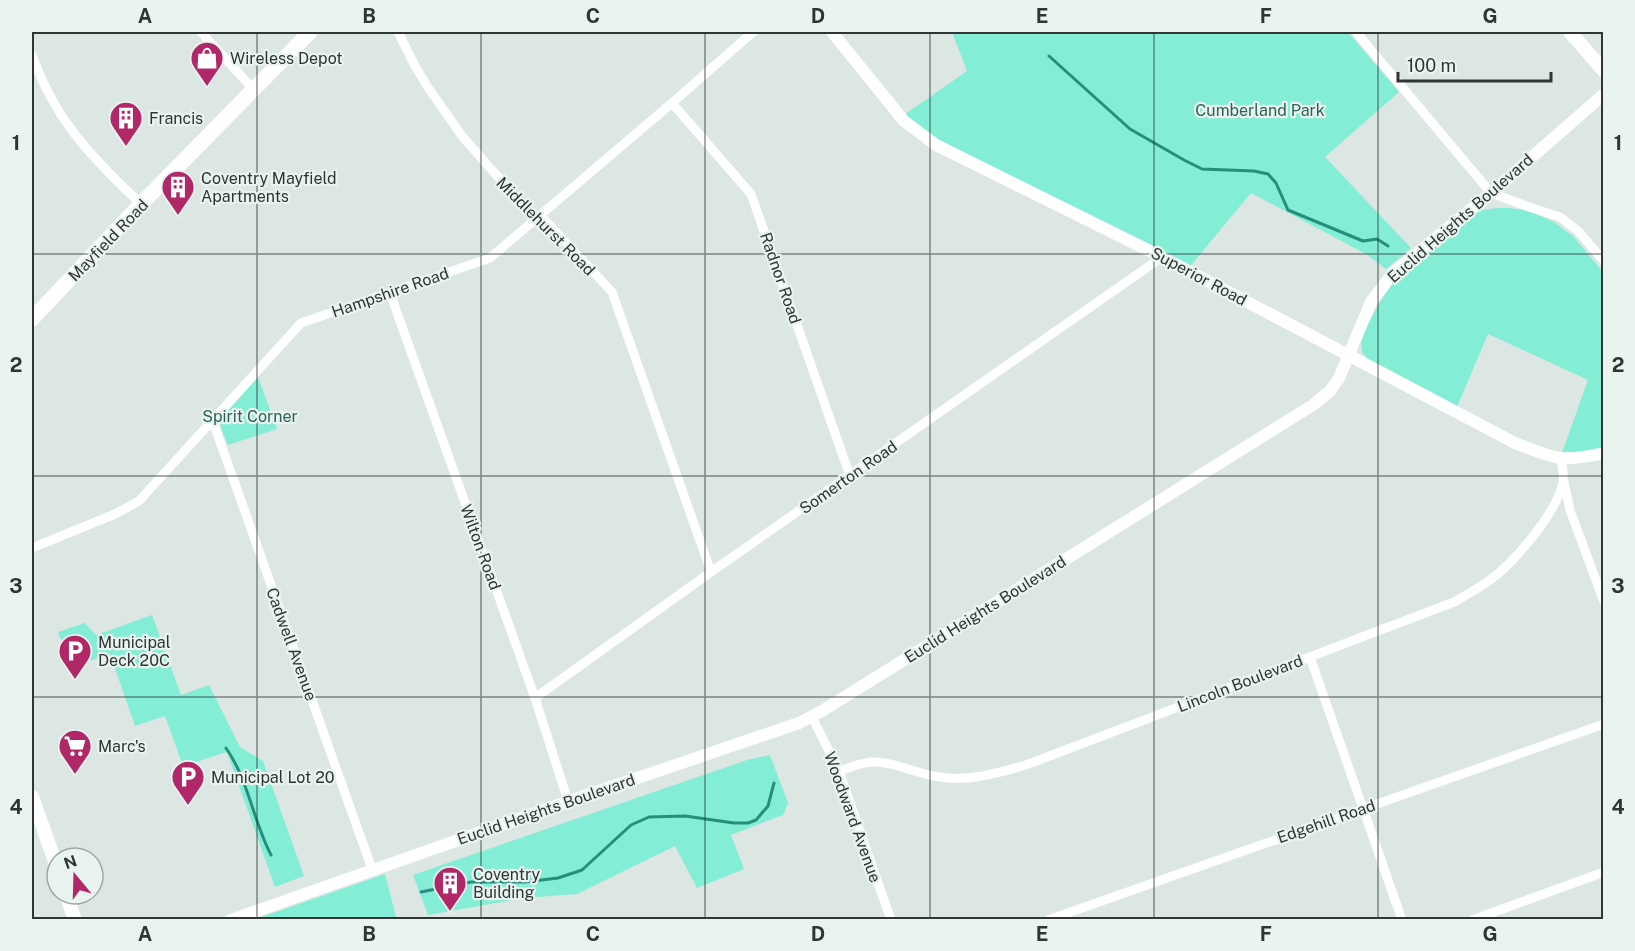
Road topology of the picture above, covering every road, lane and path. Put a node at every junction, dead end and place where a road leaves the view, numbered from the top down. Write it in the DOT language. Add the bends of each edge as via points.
graph roads {
  1 [pos="201,32"];
  2 [pos="310,32"];
  3 [pos="398,32"];
  4 [pos="753,32"];
  5 [pos="832,32"];
  6 [pos="1356,32"];
  7 [pos="1570,32"];
  8 [pos="32,55"];
  9 [pos="1604,71"];
  10 [pos="253,89"];
  11 [pos="1604,93"];
  12 [pos="672,103"];
  13 [pos="1491,193"];
  14 [pos="141,204"];
  15 [pos="539,216"];
  16 [pos="1162,257"];
  17 [pos="1604,261"];
  18 [pos="390,293"];
  19 [pos="32,319"];
  20 [pos="1350,356"];
  21 [pos="212,419"];
  22 [pos="1604,453"];
  23 [pos="1561,458"];
  24 [pos="850,476"];
  25 [pos="1563,480"];
  26 [pos="32,548"];
  27 [pos="711,572"];
  28 [pos="1604,602"];
  29 [pos="1310,657"];
  30 [pos="536,698"];
  31 [pos="812,717"];
  32 [pos="1604,724"];
  33 [pos="839,771"];
  34 [pos="568,801"];
  35 [pos="32,802"];
  36 [pos="1363,808"];
  37 [pos="49,846"];
  38 [pos="372,869"];
  39 [pos="1604,872"];
  40 [pos="887,918"];
  41 [pos="231,920"];
  42 [pos="1048,920"];
  43 [pos="1402,920"];
  44 [pos="1472,920"];
  1 -- 10 [label="street"];
  2 -- 10 [label="main road, Mayfield Road"];
  3 -- 15 [label="street, Middlehurst Road" via="427,86 462,136 528,211"];
  4 -- 12 [label="street, Hampshire Road"];
  5 -- 16 [label="street, Superior Road" via="904,121 936,145"];
  6 -- 13 [label="street"];
  7 -- 9 [label="main road"];
  8 -- 14 [label="street" via="45,89 83,147"];
  10 -- 14 [label="main road, Mayfield Road"];
  11 -- 13 [label="street, Euclid Heights Boulevard"];
  12 -- 15 [label="street, Hampshire Road"];
  12 -- 24 [label="street, Radnor Road" via="751,194"];
  13 -- 17 [label="street" via="1560,217"];
  13 -- 20 [label="street, Euclid Heights Boulevard" via="1393,273 1371,302"];
  14 -- 19 [label="main road, Mayfield Road"];
  15 -- 18 [label="street, Hampshire Road" via="490,258"];
  15 -- 27 [label="street, Middlehurst Road" via="612,292"];
  16 -- 20 [label="street, Superior Road"];
  16 -- 24 [label="street, Somerton Road"];
  18 -- 21 [label="street, Hampshire Road" via="301,323"];
  18 -- 30 [label="street, Wilton Road"];
  20 -- 23 [label="street, Superior Road" via="1515,442"];
  20 -- 31 [label="street, Euclid Heights Boulevard" via="1340,378 1313,405"];
  21 -- 26 [label="street, Hampshire Road" via="139,501"];
  21 -- 38 [label="street, Cadwell Avenue"];
  22 -- 23 [label="street, Superior Road"];
  23 -- 25 [label="street, Lincoln Boulevard"];
  24 -- 27 [label="street, Somerton Road"];
  25 -- 28 [label="street"];
  25 -- 29 [label="street, Lincoln Boulevard" via="1555,504 1526,547 1491,580 1454,602"];
  27 -- 30 [label="street, Somerton Road"];
  29 -- 33 [label="street, Lincoln Boulevard" via="988,776 938,777 879,762"];
  29 -- 36 [label="street"];
  30 -- 34 [label="street, Wilton Road"];
  31 -- 33 [label="street, Woodward Avenue"];
  31 -- 34 [label="street, Euclid Heights Boulevard"];
  32 -- 36 [label="street, Edgehill Road"];
  33 -- 40 [label="street, Woodward Avenue"];
  34 -- 38 [label="street, Euclid Heights Boulevard"];
  35 -- 37 [label="main road"];
  36 -- 42 [label="street, Edgehill Road"];
  36 -- 43 [label="street"];
  38 -- 41 [label="street, Euclid Heights Boulevard"];
  39 -- 44 [label="street"];
}
